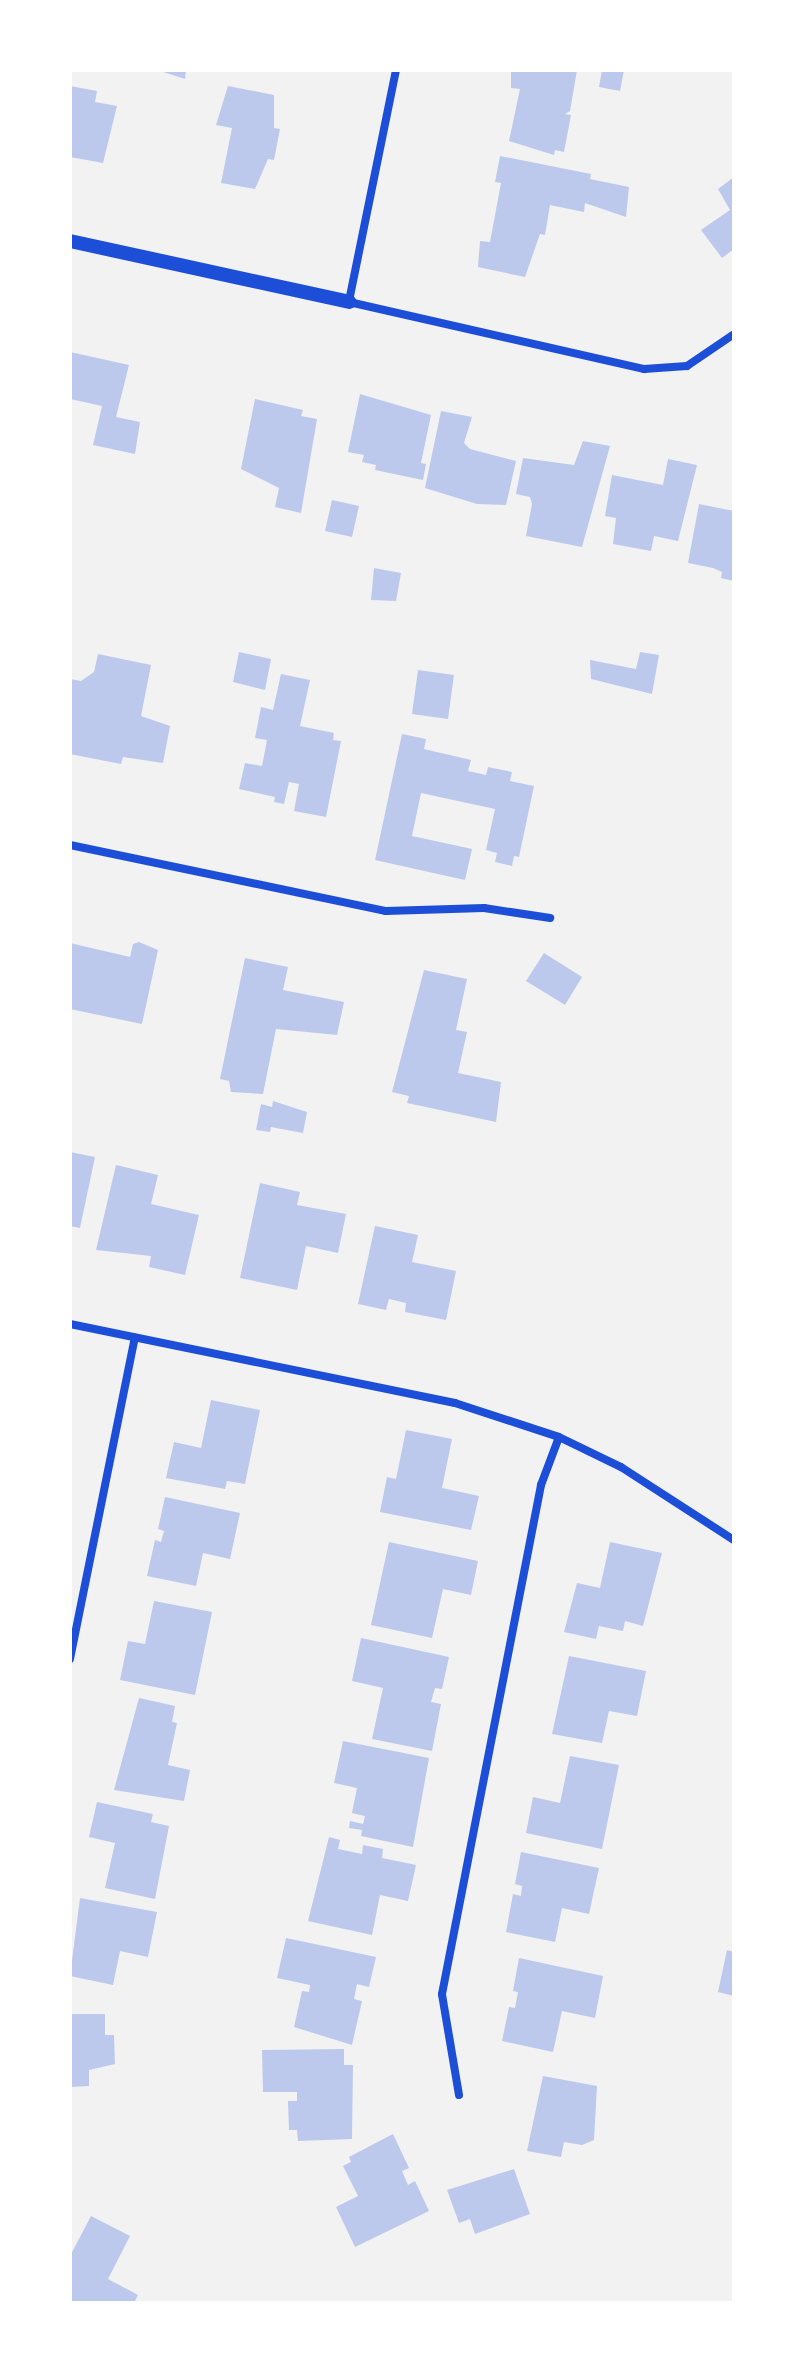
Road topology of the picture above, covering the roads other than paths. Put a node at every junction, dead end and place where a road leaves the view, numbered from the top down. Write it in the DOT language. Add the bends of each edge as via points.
graph roads {
  1 [pos="396,70"];
  2 [pos="70,241"];
  3 [pos="349,302"];
  4 [pos="734,334"];
  5 [pos="70,845"];
  6 [pos="550,918"];
  7 [pos="70,1324"];
  8 [pos="135,1337"];
  9 [pos="559,1437"];
  10 [pos="734,1540"];
  11 [pos="70,1659"];
  12 [pos="459,2095"];
  1 -- 3 [label="street"];
  2 -- 3 [label="street"];
  3 -- 4 [label="street" via="644,369 687,366"];
  5 -- 6 [label="street" via="386,911 484,908"];
  7 -- 8 [label="street"];
  8 -- 9 [label="street" via="455,1403"];
  8 -- 11 [label="street"];
  9 -- 10 [label="street" via="621,1467"];
  9 -- 12 [label="street" via="541,1485 442,1994"];
}
